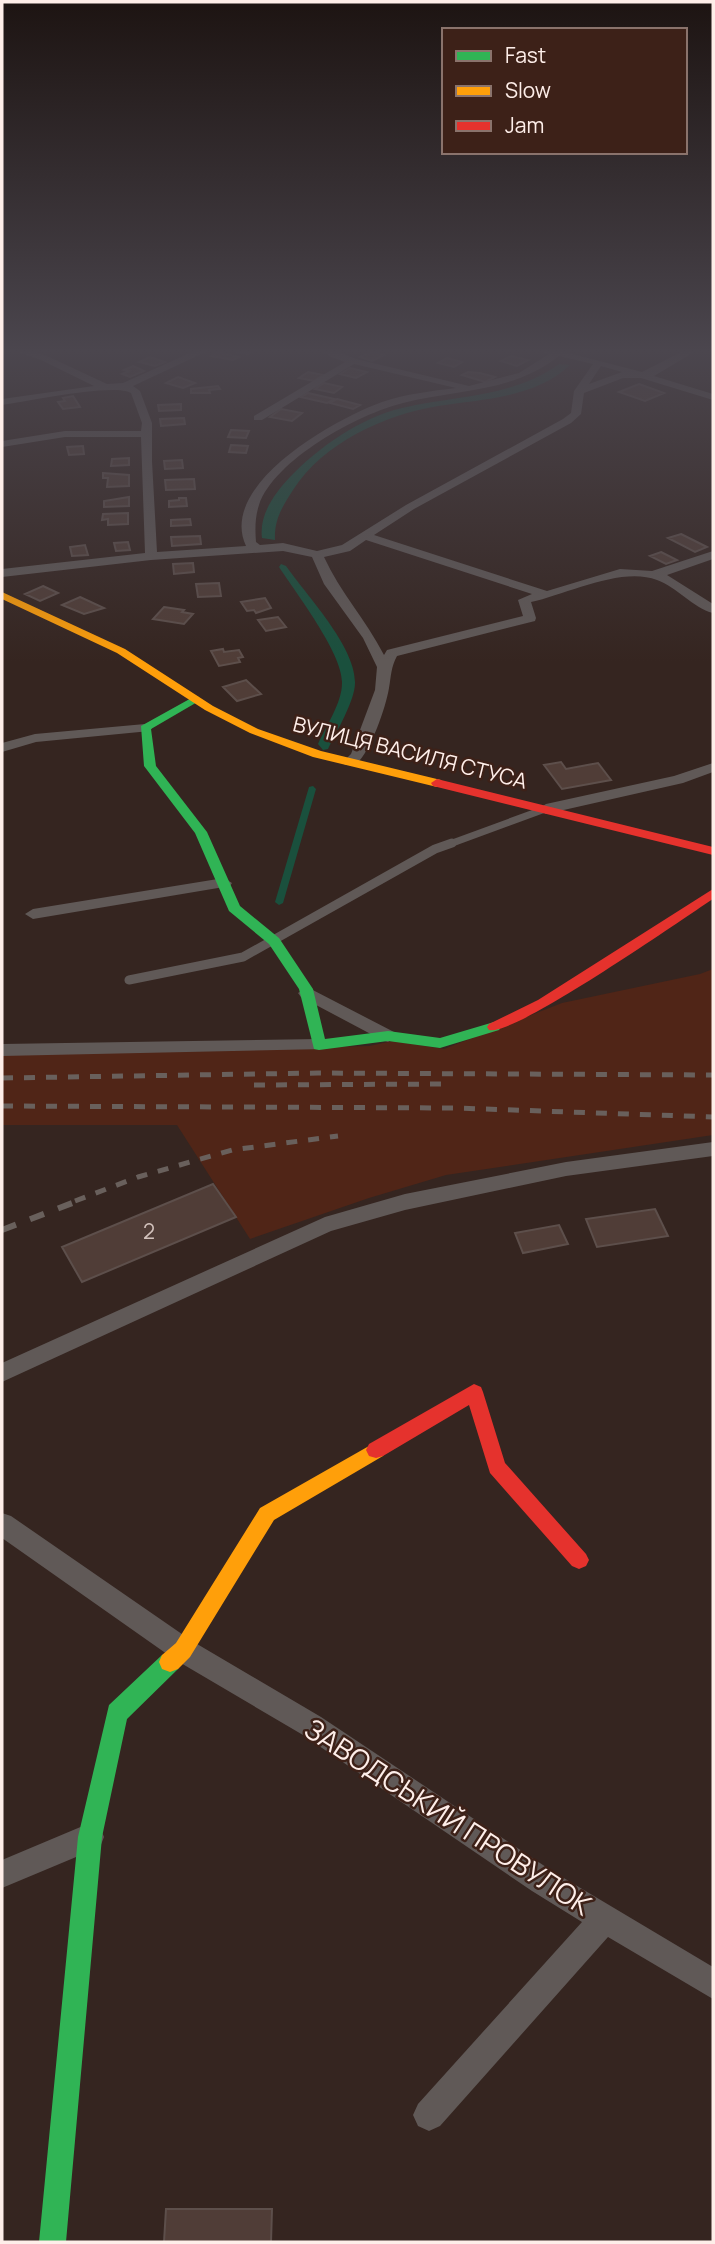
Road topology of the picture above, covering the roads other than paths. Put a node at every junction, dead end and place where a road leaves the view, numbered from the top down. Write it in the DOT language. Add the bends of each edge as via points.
graph roads {
  1 [pos="147,453"];
  2 [pos="295,453"];
  3 [pos="512,453"];
  4 [pos="365,536"];
  5 [pos="257,549"];
  6 [pos="317,555"];
  7 [pos="713,555"];
  8 [pos="151,556"];
  9 [pos="2,573"];
  10 [pos="653,575"];
  11 [pos="547,594"];
  12 [pos="2,595"];
  13 [pos="713,609"];
  14 [pos="384,667"];
  15 [pos="195,699"];
  16 [pos="145,728"];
  17 [pos="2,748"];
  18 [pos="350,762"];
  19 [pos="713,767"];
  20 [pos="546,809"];
  21 [pos="713,851"];
  22 [pos="224,883"];
  23 [pos="713,892"];
  24 [pos="33,914"];
  25 [pos="274,941"];
  26 [pos="130,980"];
  27 [pos="307,993"];
  28 [pos="388,1035"];
  29 [pos="319,1045"];
  30 [pos="2,1050"];
  31 [pos="713,1149"];
  32 [pos="2,1373"];
  33 [pos="2,1524"];
  34 [pos="579,1560"];
  35 [pos="183,1650"];
  36 [pos="90,1837"];
  37 [pos="2,1874"];
  38 [pos="605,1919"];
  39 [pos="713,1984"];
  40 [pos="429,2115"];
  41 [pos="52,2242"];
  1 -- 8 [label="street"];
  2 -- 5 [label="street" via="270,476 254,502 247,530"];
  3 -- 4 [label="street"];
  4 -- 6 [label="street" via="346,548"];
  4 -- 11 [label="street"];
  5 -- 6 [label="street" via="283,548"];
  5 -- 8 [label="street"];
  6 -- 14 [label="street" via="330,584"];
  7 -- 10 [label="street"];
  8 -- 9 [label="street"];
  10 -- 11 [label="street" via="620,573"];
  10 -- 13 [label="street"];
  11 -- 14 [label="street" via="524,600 530,618 392,653"];
  12 -- 15 [label="street, ВУЛИЦЯ ВАСИЛЯ СТУСА" via="96,637"];
  14 -- 18 [label="street" via="382,690 358,756"];
  15 -- 16 [label="street"];
  15 -- 18 [label="street, ВУЛИЦЯ ВАСИЛЯ СТУСА" via="275,740"];
  16 -- 17 [label="street" via="35,738"];
  16 -- 22 [label="street" via="150,766 201,832"];
  18 -- 20 [label="street, ВУЛИЦЯ ВАСИЛЯ СТУСА"];
  19 -- 20 [label="street" via="678,780"];
  20 -- 21 [label="street, ВУЛИЦЯ ВАСИЛЯ СТУСА"];
  20 -- 25 [label="lane" via="435,849"];
  22 -- 24 [label="street"];
  22 -- 25 [label="street" via="234,908"];
  23 -- 28 [label="street" via="543,1003 491,1028 440,1043"];
  25 -- 26 [label="lane" via="243,957"];
  25 -- 27 [label="street"];
  27 -- 28 [label="street"];
  27 -- 29 [label="street"];
  28 -- 29 [label="street"];
  29 -- 30 [label="street"];
  31 -- 32 [label="street" via="566,1169 405,1202 325,1225"];
  33 -- 35 [label="street, ЗАВОДСЬКИЙ ПРОВУЛОК"];
  34 -- 35 [label="street" via="497,1466 474,1392 267,1514"];
  35 -- 36 [label="street" via="117,1713"];
  35 -- 38 [label="street, ЗАВОДСЬКИЙ ПРОВУЛОК" via="312,1726"];
  36 -- 37 [label="street"];
  36 -- 41 [label="street"];
  38 -- 39 [label="street, ЗАВОДСЬКИЙ ПРОВУЛОК"];
  38 -- 40 [label="street"];
}
